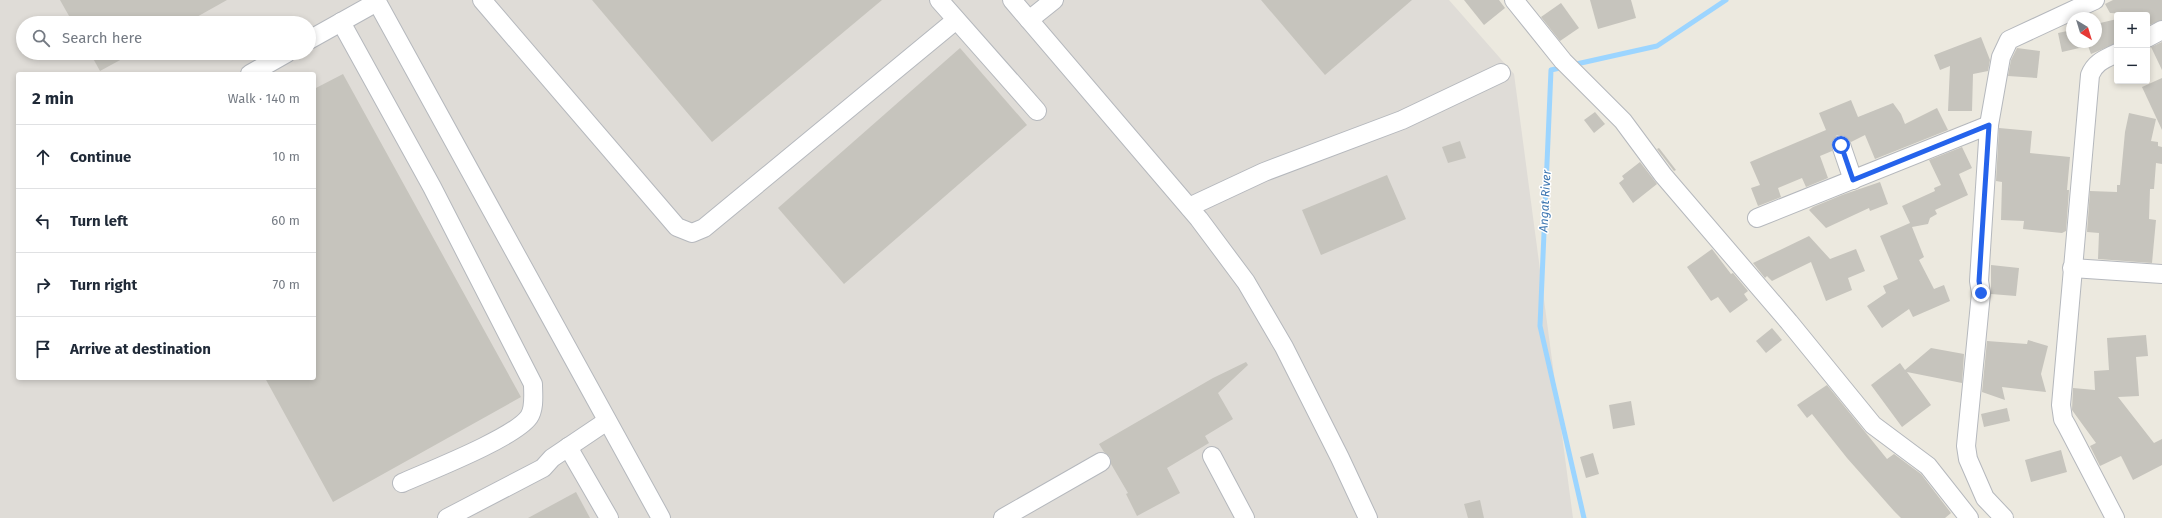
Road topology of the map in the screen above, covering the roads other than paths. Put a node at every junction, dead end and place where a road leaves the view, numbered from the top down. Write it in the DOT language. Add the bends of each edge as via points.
graph roads {
  1 [pos="482,0"];
  2 [pos="939,0"];
  3 [pos="1012,0"];
  4 [pos="1054,0"];
  5 [pos="1514,0"];
  6 [pos="2095,0"];
  7 [pos="377,1"];
  8 [pos="956,20"];
  9 [pos="1029,20"];
  10 [pos="341,22"];
  11 [pos="2162,30"];
  12 [pos="316,36"];
  13 [pos="2150,36"];
  14 [pos="2114,55"];
  15 [pos="275,60"];
  16 [pos="254,72"];
  17 [pos="1501,73"];
  18 [pos="1037,111"];
  19 [pos="1989,125"];
  20 [pos="1841,145"];
  21 [pos="1853,180"];
  22 [pos="1189,207"];
  23 [pos="1757,218"];
  24 [pos="2072,268"];
  25 [pos="2162,274"];
  26 [pos="607,421"];
  27 [pos="568,447"];
  28 [pos="1212,456"];
  29 [pos="1101,462"];
  30 [pos="402,483"];
  31 [pos="447,518"];
  32 [pos="609,518"];
  33 [pos="661,518"];
  34 [pos="1004,518"];
  35 [pos="1245,518"];
  36 [pos="1368,518"];
  37 [pos="1969,518"];
  38 [pos="2004,518"];
  39 [pos="2115,518"];
  1 -- 8 [label="street" via="676,227 692,233 704,228"];
  2 -- 8 [label="street"];
  3 -- 9 [label="street"];
  4 -- 9 [label="street"];
  5 -- 37 [label="street" via="1563,62 1623,121 1663,176 1873,425 1928,466"];
  6 -- 19 [label="street" via="2009,40 2001,57"];
  7 -- 10 [label="street"];
  7 -- 26 [label="street"];
  8 -- 18 [label="street"];
  9 -- 22 [label="street"];
  10 -- 12 [label="street"];
  10 -- 30 [label="street" via="432,188 533,384 534,404 529,417 504,437"];
  11 -- 13 [label="street"];
  14 -- 24 [label="street" via="2093,67 2090,75"];
  15 -- 16 [label="street"];
  17 -- 22 [label="street" via="1402,120 1264,172"];
  19 -- 21 [label="street"];
  19 -- 38 [label="street" via="1979,281 1981,293 1966,446 1968,458 1985,498"];
  20 -- 21 [label="street"];
  21 -- 23 [label="street"];
  22 -- 36 [label="street" via="1246,282 1284,347"];
  24 -- 25 [label="street"];
  24 -- 39 [label="street" via="2061,405 2063,419"];
  26 -- 27 [label="street"];
  26 -- 33 [label="street"];
  27 -- 31 [label="street" via="543,468"];
  27 -- 32 [label="street"];
  28 -- 35 [label="street"];
  29 -- 34 [label="street"];
}
